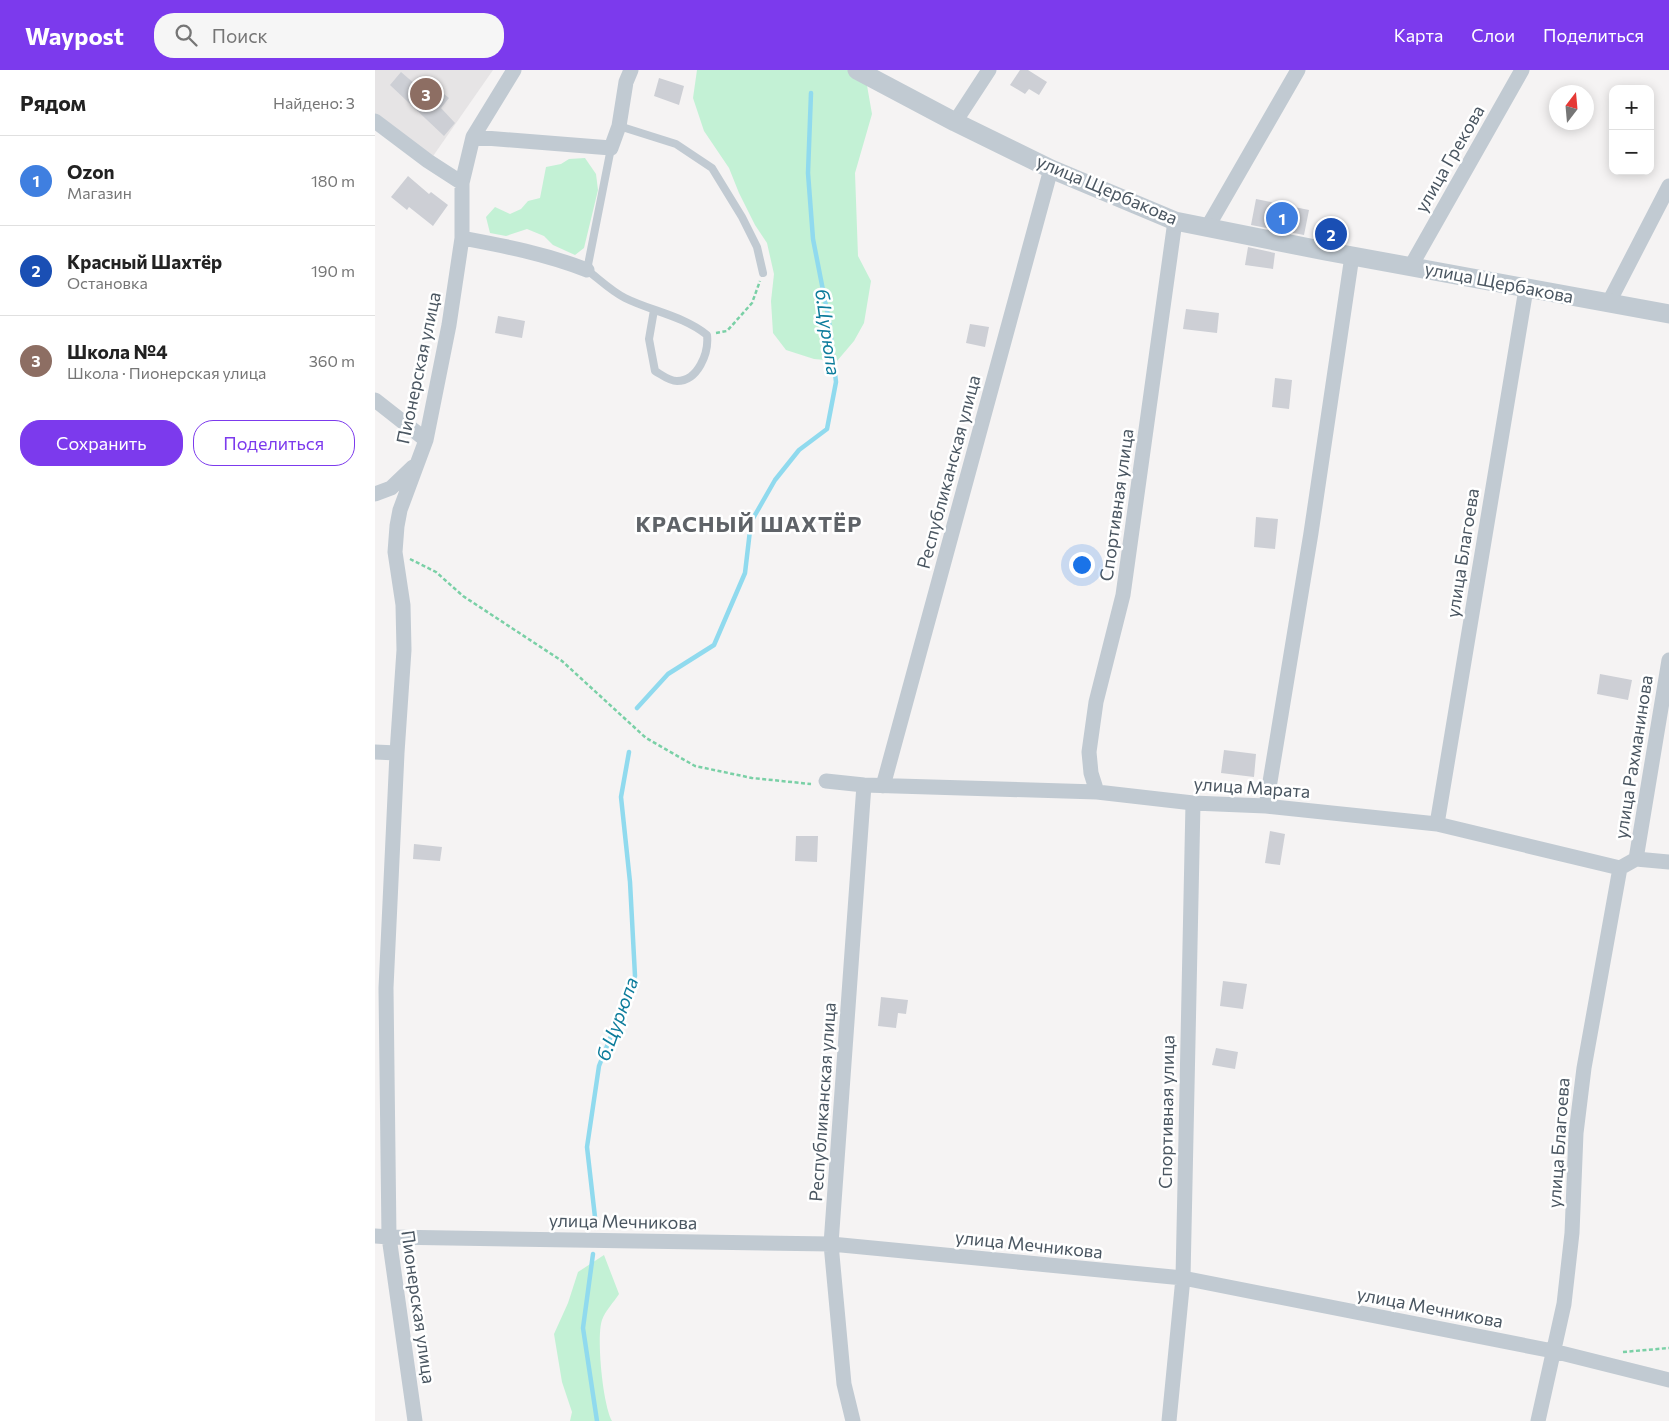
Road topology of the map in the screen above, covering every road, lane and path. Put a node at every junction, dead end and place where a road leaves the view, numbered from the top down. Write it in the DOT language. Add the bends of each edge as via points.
graph roads {
  1 [pos="515,70"];
  2 [pos="631,70"];
  3 [pos="857,70"];
  4 [pos="989,70"];
  5 [pos="1299,70"];
  6 [pos="1522,70"];
  7 [pos="375,121"];
  8 [pos="955,122"];
  9 [pos="619,126"];
  10 [pos="473,137"];
  11 [pos="611,148"];
  12 [pos="1051,169"];
  13 [pos="462,183"];
  14 [pos="1669,186"];
  15 [pos="1175,221"];
  16 [pos="1207,228"];
  17 [pos="461,238"];
  18 [pos="1353,256"];
  19 [pos="1411,266"];
  20 [pos="587,270"];
  21 [pos="763,273"];
  22 [pos="1527,289"];
  23 [pos="1608,304"];
  24 [pos="655,310"];
  25 [pos="1669,314"];
  26 [pos="707,335"];
  27 [pos="375,400"];
  28 [pos="425,440"];
  29 [pos="418,462"];
  30 [pos="375,494"];
  31 [pos="395,552"];
  32 [pos="1669,660"];
  33 [pos="375,752"];
  34 [pos="397,753"];
  35 [pos="825,781"];
  36 [pos="864,785"];
  37 [pos="883,786"];
  38 [pos="1097,792"];
  39 [pos="1193,803"];
  40 [pos="1266,806"];
  41 [pos="1437,824"];
  42 [pos="1636,860"];
  43 [pos="1669,862"];
  44 [pos="1620,868"];
  45 [pos="382,1236"];
  46 [pos="831,1244"];
  47 [pos="1183,1278"];
  48 [pos="1553,1351"];
  49 [pos="1669,1380"];
  50 [pos="415,1421"];
  51 [pos="853,1421"];
  52 [pos="1169,1421"];
  53 [pos="1538,1421"];
  1 -- 10 [label="street, Пионерская улица"];
  2 -- 9 [label="street"];
  3 -- 8 [label="street, улица Щербакова"];
  4 -- 8 [label="street"];
  5 -- 16 [label="street"];
  6 -- 19 [label="street, улица Грекова"];
  7 -- 13 [label="street" via="428,162"];
  8 -- 12 [label="street, улица Щербакова"];
  9 -- 11 [label="street"];
  9 -- 21 [label="lane" via="676,144 712,168 757,247"];
  10 -- 11 [label="street"];
  10 -- 13 [label="street, Пионерская улица"];
  11 -- 20 [label="lane"];
  12 -- 15 [label="street, улица Щербакова"];
  12 -- 37 [label="street, Республиканская улица"];
  13 -- 17 [label="street, Пионерская улица"];
  14 -- 23 [label="street"];
  15 -- 16 [label="street, улица Щербакова"];
  15 -- 38 [label="street, Спортивная улица" via="1123,595 1097,702 1089,752"];
  16 -- 18 [label="street, улица Щербакова"];
  17 -- 20 [label="street" via="557,258"];
  17 -- 28 [label="street, Пионерская улица" via="449,325"];
  18 -- 19 [label="street, улица Щербакова"];
  18 -- 40 [label="street"];
  19 -- 22 [label="street, улица Щербакова"];
  20 -- 24 [label="lane" via="623,297"];
  21 -- 26 [label="path" via="752,303 727,331"];
  22 -- 23 [label="street, улица Щербакова"];
  22 -- 41 [label="street, улица Благоева"];
  23 -- 25 [label="street, улица Щербакова"];
  24 -- 26 [label="lane"];
  24 -- 26 [label="lane" via="649,339 651,355 655,371 669,380 678,382 694,375 704,357"];
  27 -- 28 [label="street"];
  28 -- 29 [label="street, Пионерская улица"];
  29 -- 30 [label="street" via="391,488"];
  29 -- 31 [label="street, Пионерская улица" via="400,510"];
  31 -- 34 [label="street, Пионерская улица" via="403,605 405,650"];
  31 -- 35 [label="path" via="436,572 463,596 562,662 646,738 695,766 752,778 806,784"];
  32 -- 42 [label="street, улица Рахманинова"];
  33 -- 34 [label="street"];
  34 -- 45 [label="street, Пионерская улица" via="386,988"];
  35 -- 36 [label="street, улица Марата"];
  36 -- 37 [label="street, улица Марата"];
  36 -- 46 [label="street, Республиканская улица"];
  37 -- 38 [label="street, улица Марата"];
  38 -- 39 [label="street, улица Марата"];
  39 -- 40 [label="street, улица Марата"];
  39 -- 47 [label="street, Спортивная улица"];
  40 -- 41 [label="street, улица Марата"];
  41 -- 44 [label="street, улица Марата"];
  42 -- 43 [label="street"];
  42 -- 44 [label="street"];
  44 -- 48 [label="street, улица Благоева" via="1583,1068 1565,1296"];
  45 -- 46 [label="street, улица Мечникова"];
  45 -- 50 [label="street, Пионерская улица"];
  46 -- 47 [label="street, улица Мечникова"];
  46 -- 51 [label="street, Республиканская улица" via="844,1384"];
  47 -- 48 [label="street, улица Мечникова"];
  47 -- 52 [label="street, Спортивная улица"];
  48 -- 49 [label="street, улица Мечникова"];
  48 -- 53 [label="street, улица Благоева"];
}
